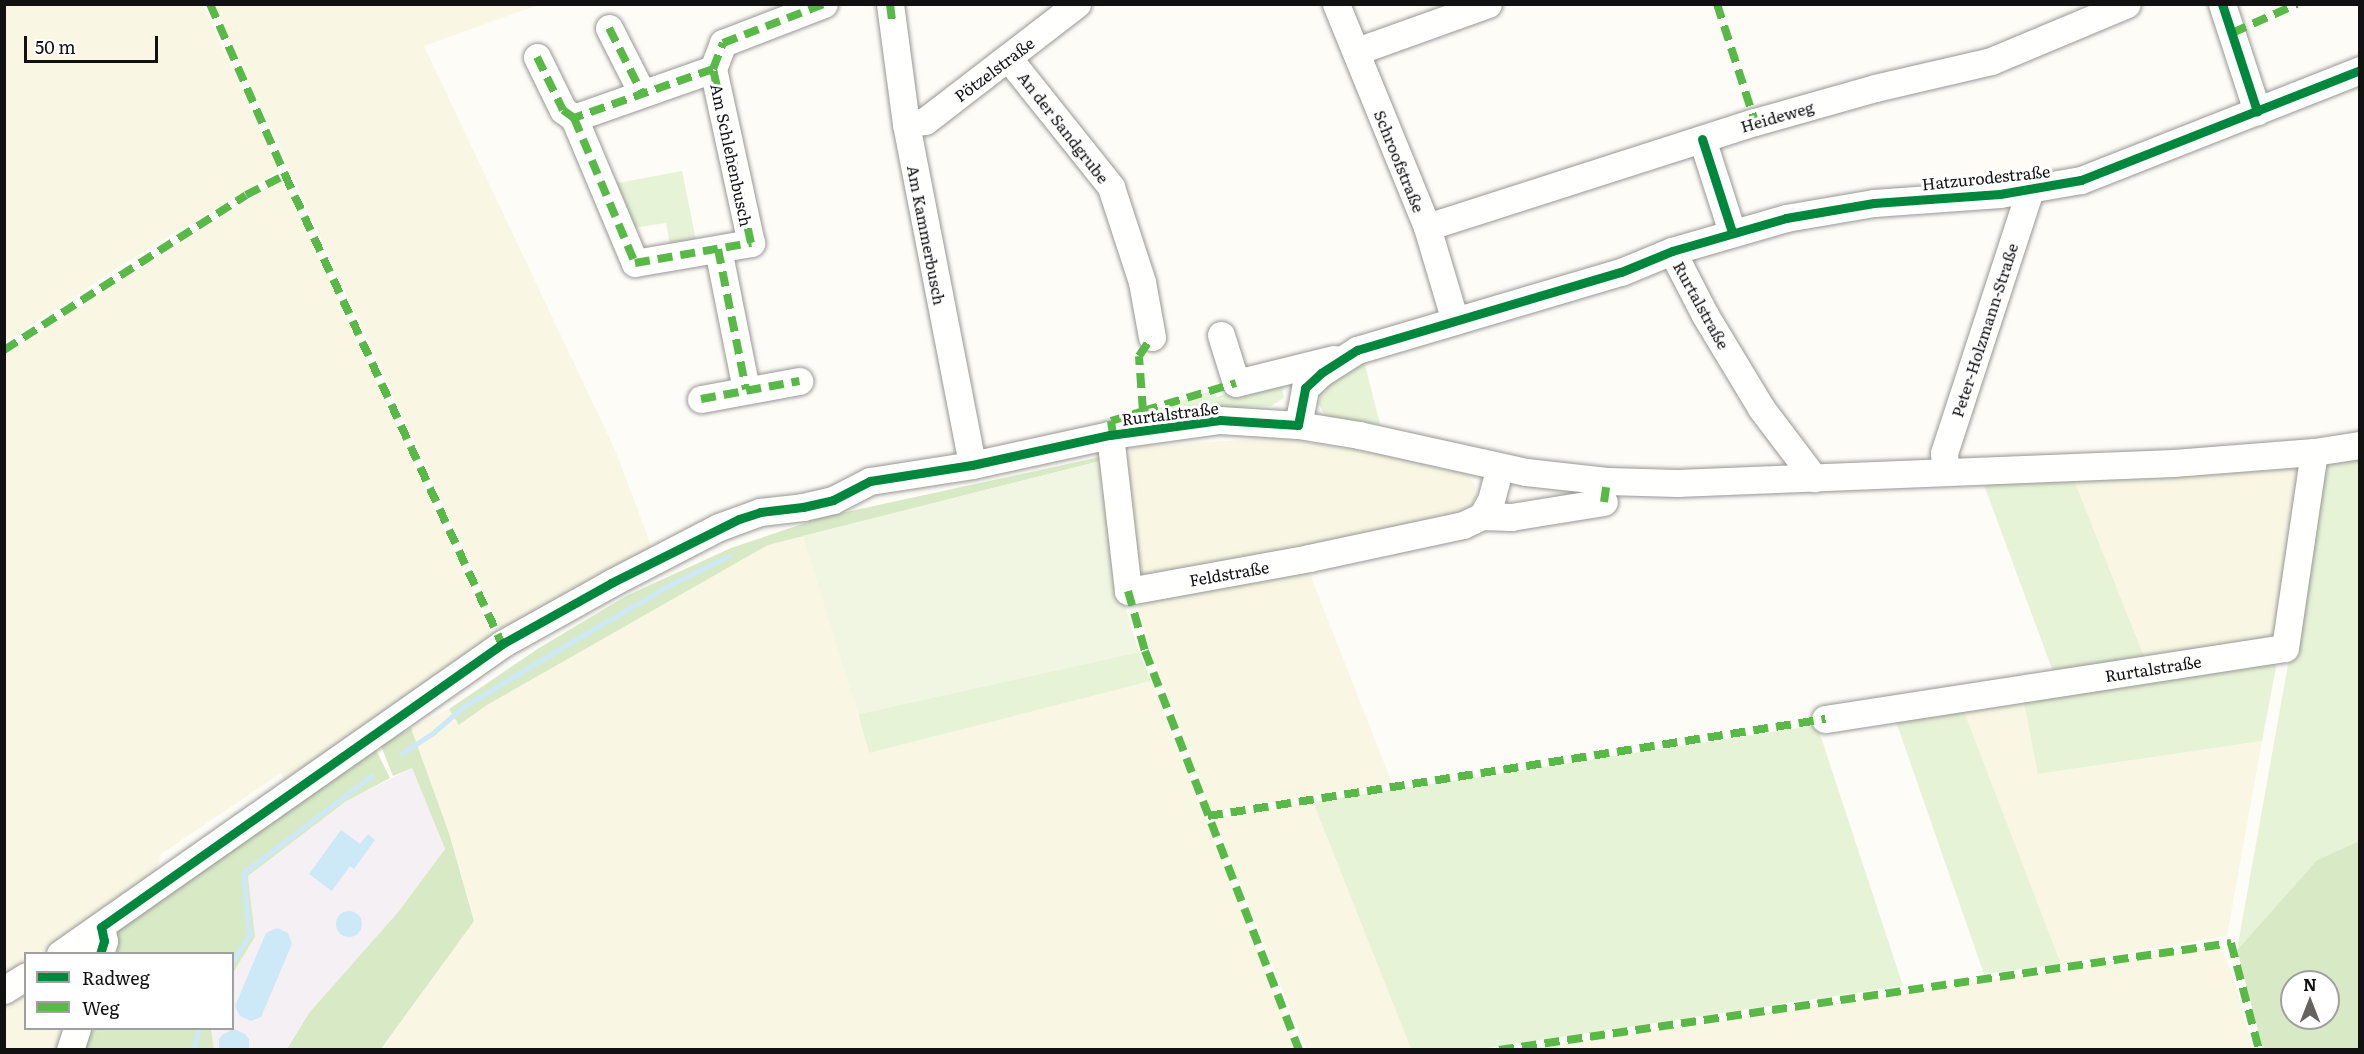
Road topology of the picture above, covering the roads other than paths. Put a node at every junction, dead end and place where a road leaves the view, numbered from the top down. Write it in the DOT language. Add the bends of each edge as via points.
graph roads {
  1 [pos="824,4"];
  2 [pos="890,4"];
  3 [pos="1077,4"];
  4 [pos="1336,4"];
  5 [pos="1488,4"];
  6 [pos="2127,4"];
  7 [pos="2222,4"];
  8 [pos="609,28"];
  9 [pos="1357,51"];
  10 [pos="537,57"];
  11 [pos="1009,59"];
  12 [pos="713,69"];
  13 [pos="2360,70"];
  14 [pos="642,93"];
  15 [pos="2257,111"];
  16 [pos="574,118"];
  17 [pos="906,124"];
  18 [pos="1702,139"];
  19 [pos="2030,190"];
  20 [pos="1426,227"];
  21 [pos="1731,232"];
  22 [pos="718,249"];
  23 [pos="1672,251"];
  24 [pos="1455,321"];
  25 [pos="1221,335"];
  26 [pos="1152,337"];
  27 [pos="1344,357"];
  28 [pos="799,381"];
  29 [pos="746,389"];
  30 [pos="702,399"];
  31 [pos="1298,425"];
  32 [pos="1110,435"];
  33 [pos="2360,445"];
  34 [pos="2314,452"];
  35 [pos="972,465"];
  36 [pos="1500,467"];
  37 [pos="1945,470"];
  38 [pos="1814,478"];
  39 [pos="1604,502"];
  40 [pos="1482,516"];
  41 [pos="1825,719"];
  42 [pos="101,927"];
  43 [pos="63,952"];
  44 [pos="101,952"];
  45 [pos="24,977"];
  46 [pos="4,990"];
  47 [pos="77,1030"];
  48 [pos="70,1050"];
  1 -- 12 [label="street, Am Schlehenbusch" via="723,43"];
  2 -- 17 [label="street, Am Kammerbusch"];
  3 -- 11 [label="street, Pötzelstraße"];
  4 -- 9 [label="street, Schroofstraße"];
  5 -- 9 [label="street"];
  6 -- 18 [label="street, Heideweg" via="1991,61 1875,88"];
  7 -- 15 [label="street"];
  8 -- 14 [label="street"];
  9 -- 20 [label="street, Schroofstraße"];
  10 -- 16 [label="street, Am Schlehenbusch" via="563,110"];
  11 -- 17 [label="street, Pötzelstraße" via="925,121"];
  11 -- 26 [label="street, An der Sandgrube" via="1111,187 1142,282"];
  12 -- 14 [label="street, Am Schlehenbusch"];
  12 -- 22 [label="street, Am Schlehenbusch" via="752,243"];
  13 -- 15 [label="street, Hatzurodestraße"];
  14 -- 16 [label="street, Am Schlehenbusch"];
  15 -- 19 [label="street, Hatzurodestraße" via="2081,180"];
  16 -- 22 [label="street, Am Schlehenbusch" via="635,262"];
  17 -- 35 [label="street, Am Kammerbusch"];
  18 -- 20 [label="street, Heideweg"];
  18 -- 21 [label="street"];
  19 -- 21 [label="street, Hatzurodestraße" via="1874,203 1809,213"];
  19 -- 37 [label="street, Peter-Holzmann-Straße" via="1944,453"];
  20 -- 24 [label="street, Schroofstraße"];
  21 -- 23 [label="street, Hatzurodestraße"];
  22 -- 29 [label="street"];
  23 -- 24 [label="street, Rurtalstraße" via="1621,272"];
  23 -- 38 [label="street, Rurtalstraße" via="1761,408"];
  24 -- 27 [label="street, Rurtalstraße"];
  25 -- 27 [label="street" via="1236,383"];
  27 -- 31 [label="street, Rurtalstraße" via="1305,388"];
  28 -- 29 [label="street"];
  29 -- 30 [label="street"];
  31 -- 32 [label="street, Rurtalstraße" via="1220,420"];
  31 -- 36 [label="street, Rurtalstraße"];
  32 -- 35 [label="street, Rurtalstraße"];
  32 -- 40 [label="street, Feldstraße" via="1128,591 1309,558 1463,525"];
  33 -- 34 [label="street, Rurtalstraße"];
  34 -- 37 [label="street, Rurtalstraße" via="2173,463"];
  34 -- 41 [label="street, Rurtalstraße" via="2285,648"];
  35 -- 42 [label="street, Rurtalstraße" via="870,481 833,500 760,512 719,526 611,583 502,644"];
  36 -- 38 [label="street, Rurtalstraße" via="1607,481 1718,483"];
  36 -- 40 [label="street"];
  37 -- 38 [label="street, Rurtalstraße"];
  39 -- 40 [label="street, Feldstraße" via="1511,517"];
  42 -- 43 [label="street, Rurtalstraße"];
  42 -- 44 [label="street" via="104,941"];
  45 -- 46 [label="street"];
  47 -- 48 [label="street"];
}
